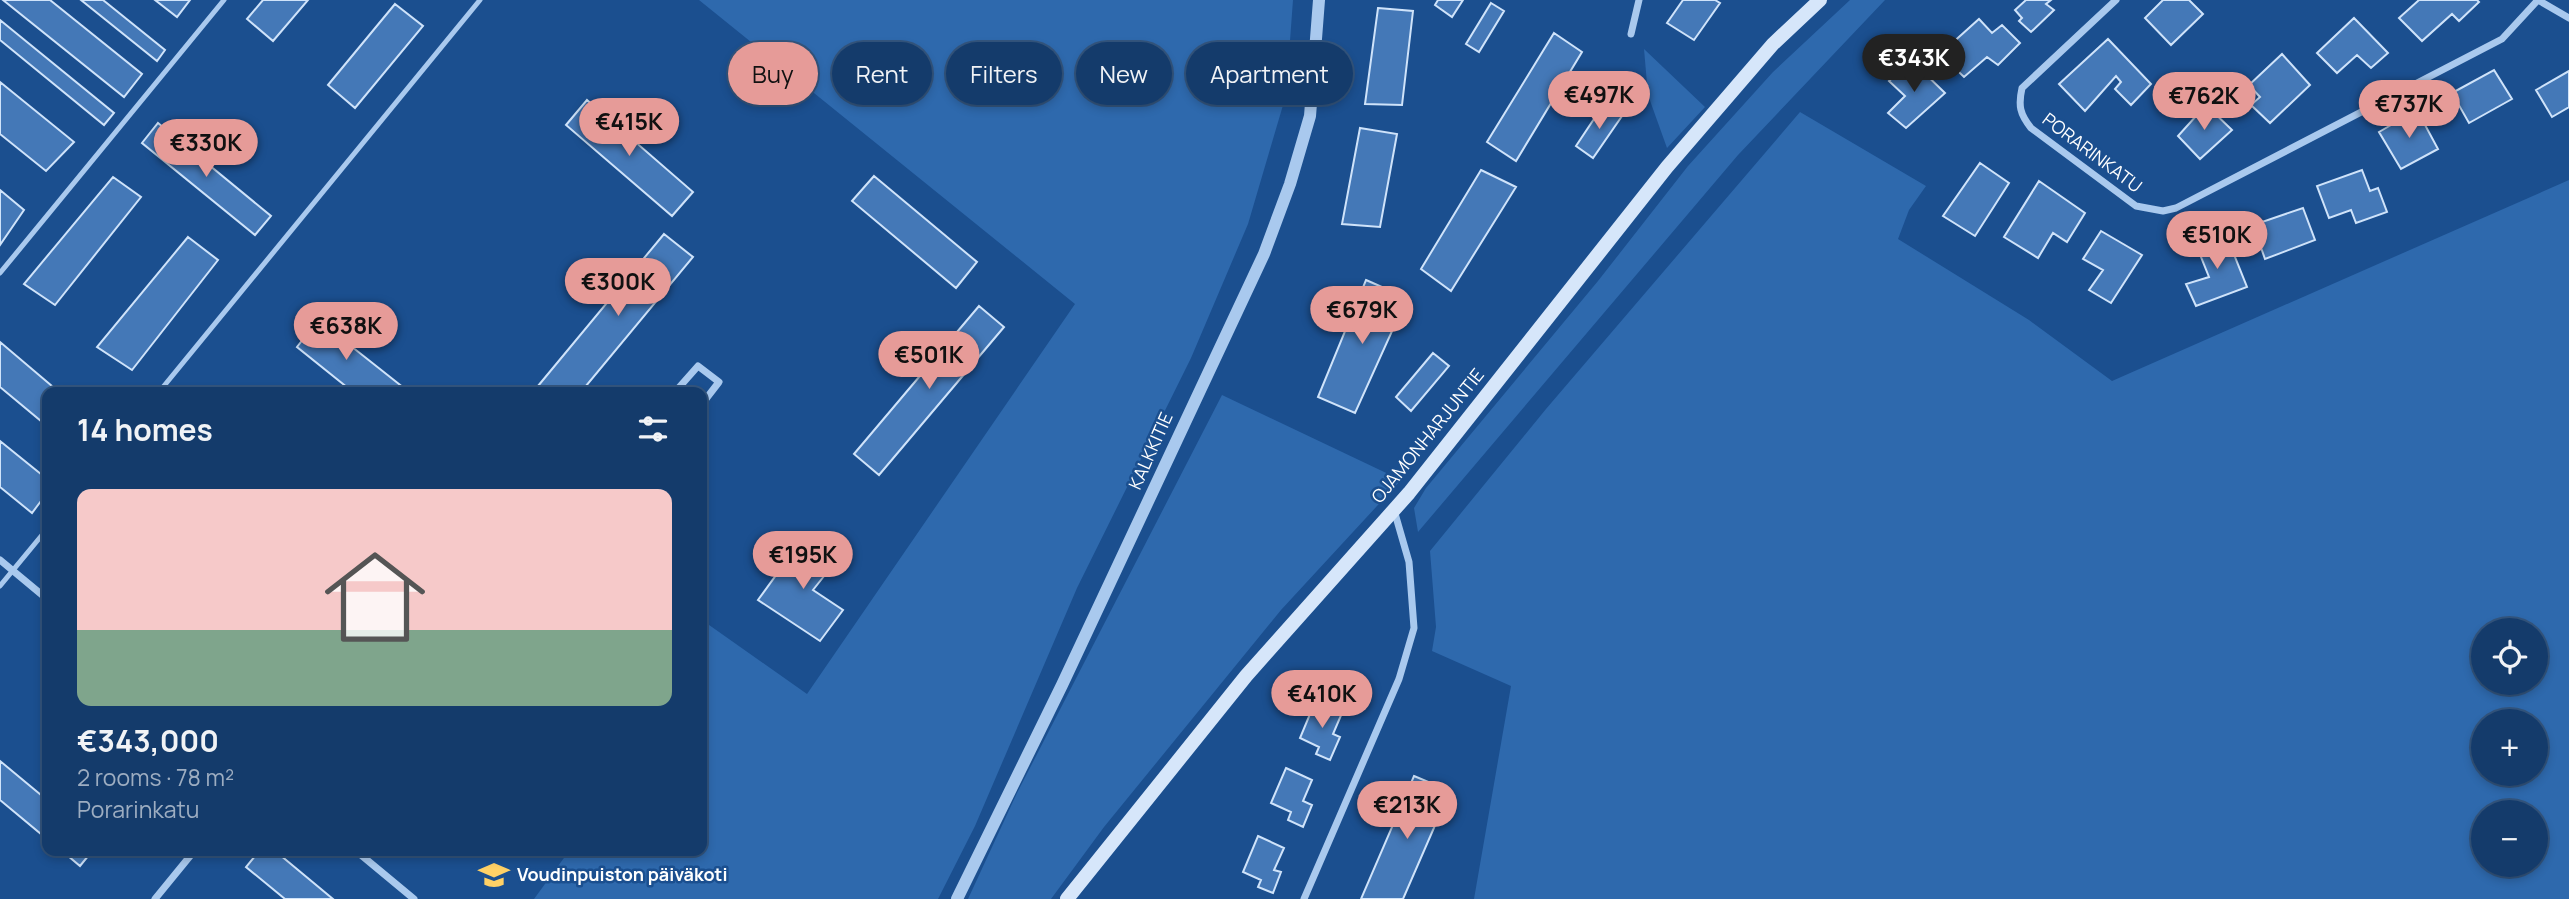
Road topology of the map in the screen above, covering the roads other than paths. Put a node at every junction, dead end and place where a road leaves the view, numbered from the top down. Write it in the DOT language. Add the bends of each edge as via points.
graph roads {
  1 [pos="224,0"];
  2 [pos="480,0"];
  3 [pos="1319,0"];
  4 [pos="1639,0"];
  5 [pos="1820,0"];
  6 [pos="2116,0"];
  7 [pos="2538,0"];
  8 [pos="2569,18"];
  9 [pos="1631,34"];
  10 [pos="0,273"];
  11 [pos="163,387"];
  12 [pos="680,387"];
  13 [pos="707,398"];
  14 [pos="1394,509"];
  15 [pos="42,535"];
  16 [pos="0,560"];
  17 [pos="13,571"];
  18 [pos="0,586"];
  19 [pos="42,595"];
  20 [pos="190,856"];
  21 [pos="362,856"];
  22 [pos="155,899"];
  23 [pos="414,899"];
  24 [pos="957,899"];
  25 [pos="1067,899"];
  26 [pos="1304,899"];
  1 -- 10 [label="lane"];
  2 -- 11 [label="lane"];
  3 -- 24 [label="street, KALKKITIE" via="1310,116 1264,254"];
  4 -- 9 [label="street"];
  5 -- 14 [label="main road, OJAMONHARJUNTIE" via="1773,44 1667,167"];
  6 -- 7 [label="street, PORARINKATU" via="2022,88 2018,105 2031,128 2136,206 2163,211 2502,38"];
  7 -- 8 [label="street"];
  12 -- 13 [label="street" via="698,366 719,382"];
  14 -- 25 [label="main road, OJAMONHARJUNTIE" via="1246,676"];
  14 -- 26 [label="street" via="1409,562 1414,628 1399,679"];
  15 -- 17 [label="lane"];
  16 -- 17 [label="street"];
  17 -- 18 [label="lane"];
  17 -- 19 [label="street"];
  20 -- 22 [label="street"];
  21 -- 23 [label="street"];
}
